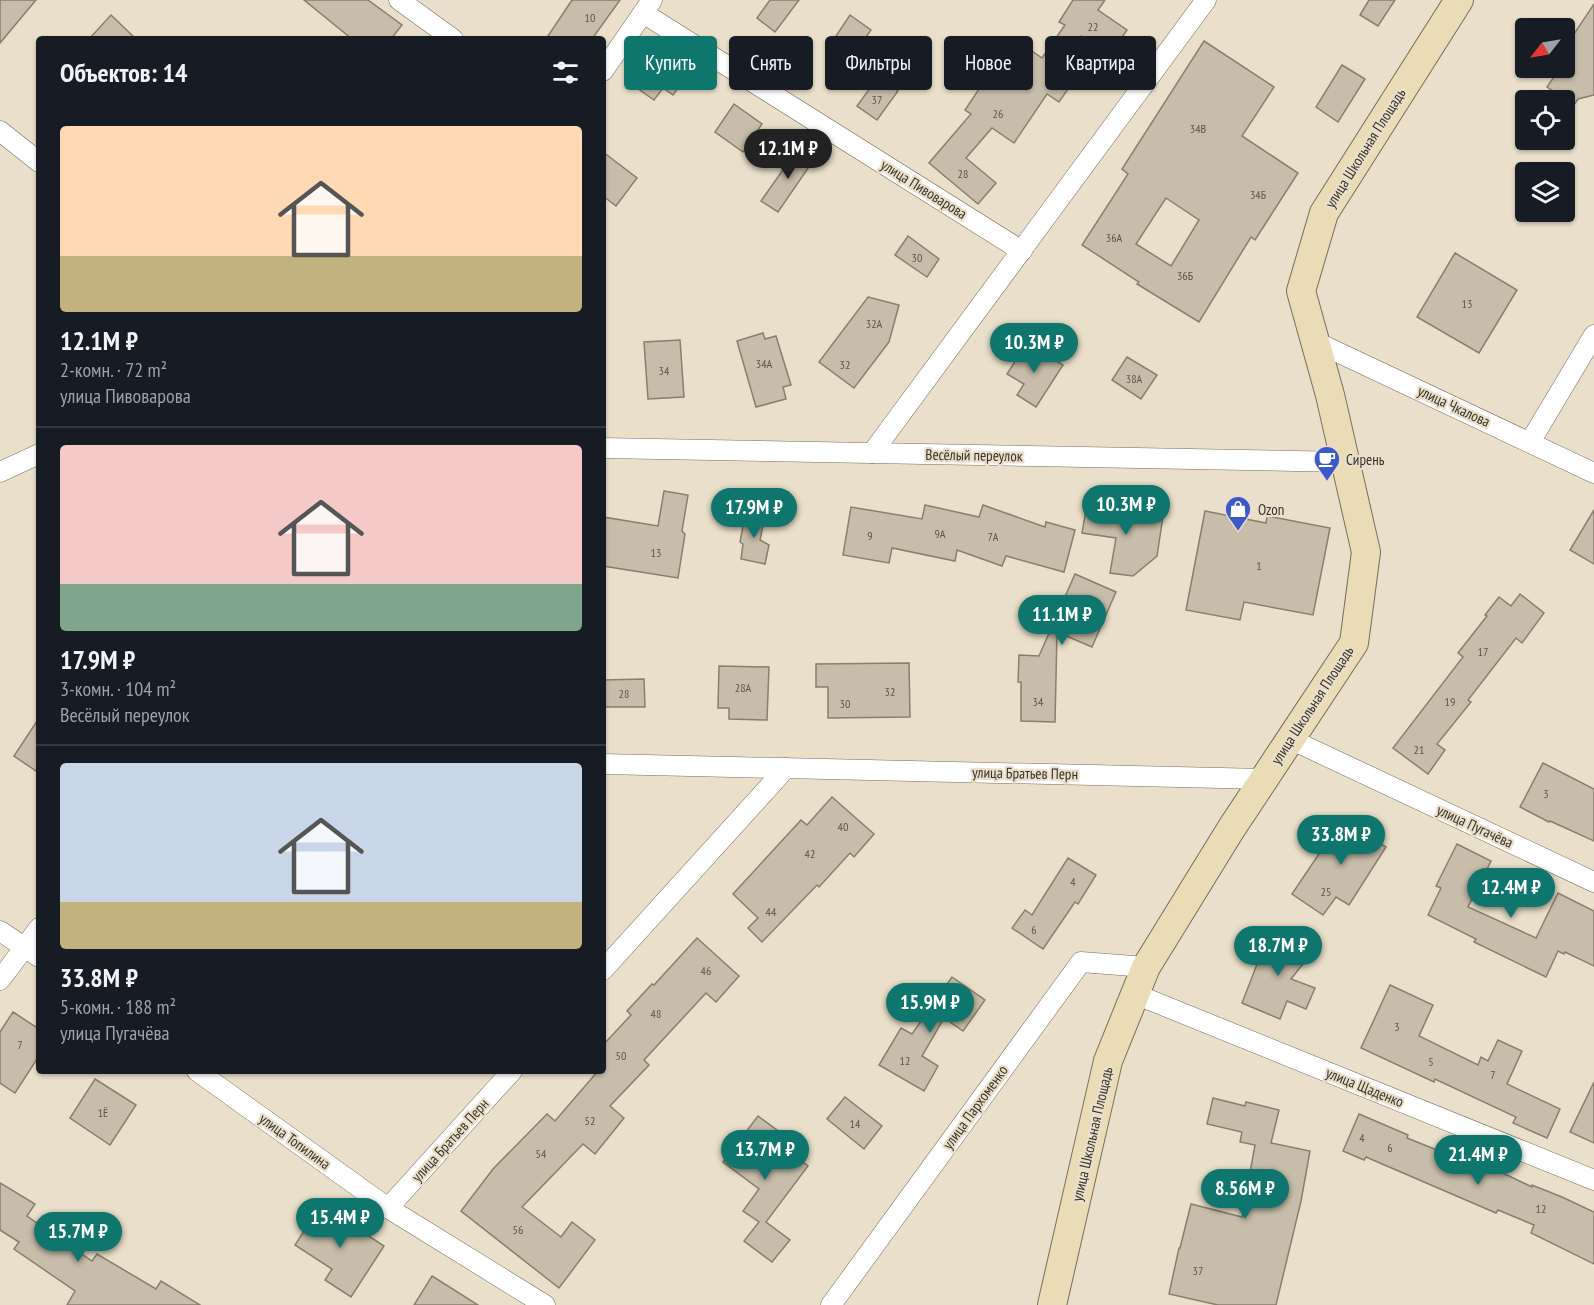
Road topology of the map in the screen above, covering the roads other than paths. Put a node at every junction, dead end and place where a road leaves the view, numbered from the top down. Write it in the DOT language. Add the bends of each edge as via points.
graph roads {
  1 [pos="399,0"];
  2 [pos="1206,0"];
  3 [pos="1459,0"];
  4 [pos="648,6"];
  5 [pos="449,36"];
  6 [pos="606,67"];
  7 [pos="0,131"];
  8 [pos="36,160"];
  9 [pos="1022,250"];
  10 [pos="1594,335"];
  11 [pos="1314,341"];
  12 [pos="1530,442"];
  13 [pos="606,448"];
  14 [pos="872,453"];
  15 [pos="36,455"];
  16 [pos="1346,462"];
  17 [pos="0,472"];
  18 [pos="1594,473"];
  19 [pos="1290,739"];
  20 [pos="606,764"];
  21 [pos="786,768"];
  22 [pos="1264,779"];
  23 [pos="1594,882"];
  24 [pos="0,931"];
  25 [pos="32,952"];
  26 [pos="606,967"];
  27 [pos="1146,967"];
  28 [pos="0,980"];
  29 [pos="1135,994"];
  30 [pos="201,1074"];
  31 [pos="509,1074"];
  32 [pos="1594,1180"];
  33 [pos="388,1208"];
  34 [pos="545,1305"];
  35 [pos="831,1305"];
  36 [pos="1052,1305"];
  1 -- 5 [label="street"];
  2 -- 9 [label="street"];
  3 -- 11 [label="main road, улица Школьная Площадь" via="1324,213 1301,291"];
  4 -- 6 [label="street"];
  4 -- 9 [label="street, улица Пивоварова"];
  7 -- 8 [label="street"];
  9 -- 14 [label="street"];
  10 -- 12 [label="street"];
  11 -- 12 [label="street, улица Чкалова"];
  11 -- 16 [label="main road, улица Школьная Площадь"];
  12 -- 18 [label="street, улица Чкалова"];
  13 -- 14 [label="street, Весёлый переулок"];
  14 -- 16 [label="street, Весёлый переулок"];
  15 -- 17 [label="street"];
  16 -- 19 [label="main road, улица Школьная Площадь" via="1366,552 1354,643"];
  19 -- 22 [label="main road, улица Школьная Площадь"];
  19 -- 23 [label="street, улица Пугачёва"];
  20 -- 21 [label="street, улица Братьев Перн"];
  21 -- 22 [label="street, улица Братьев Перн"];
  21 -- 26 [label="street"];
  22 -- 27 [label="main road, улица Школьная Площадь"];
  24 -- 25 [label="street"];
  25 -- 28 [label="street"];
  27 -- 29 [label="main road, улица Школьная Площадь"];
  27 -- 35 [label="street, улица Пархоменко" via="1081,962"];
  29 -- 32 [label="street, улица Щаденко"];
  29 -- 36 [label="main road, улица Школьная Площадь" via="1108,1061"];
  30 -- 33 [label="street, улица Топилина"];
  31 -- 33 [label="street, улица Братьев Перн"];
  33 -- 34 [label="street, улица Топилина"];
}
